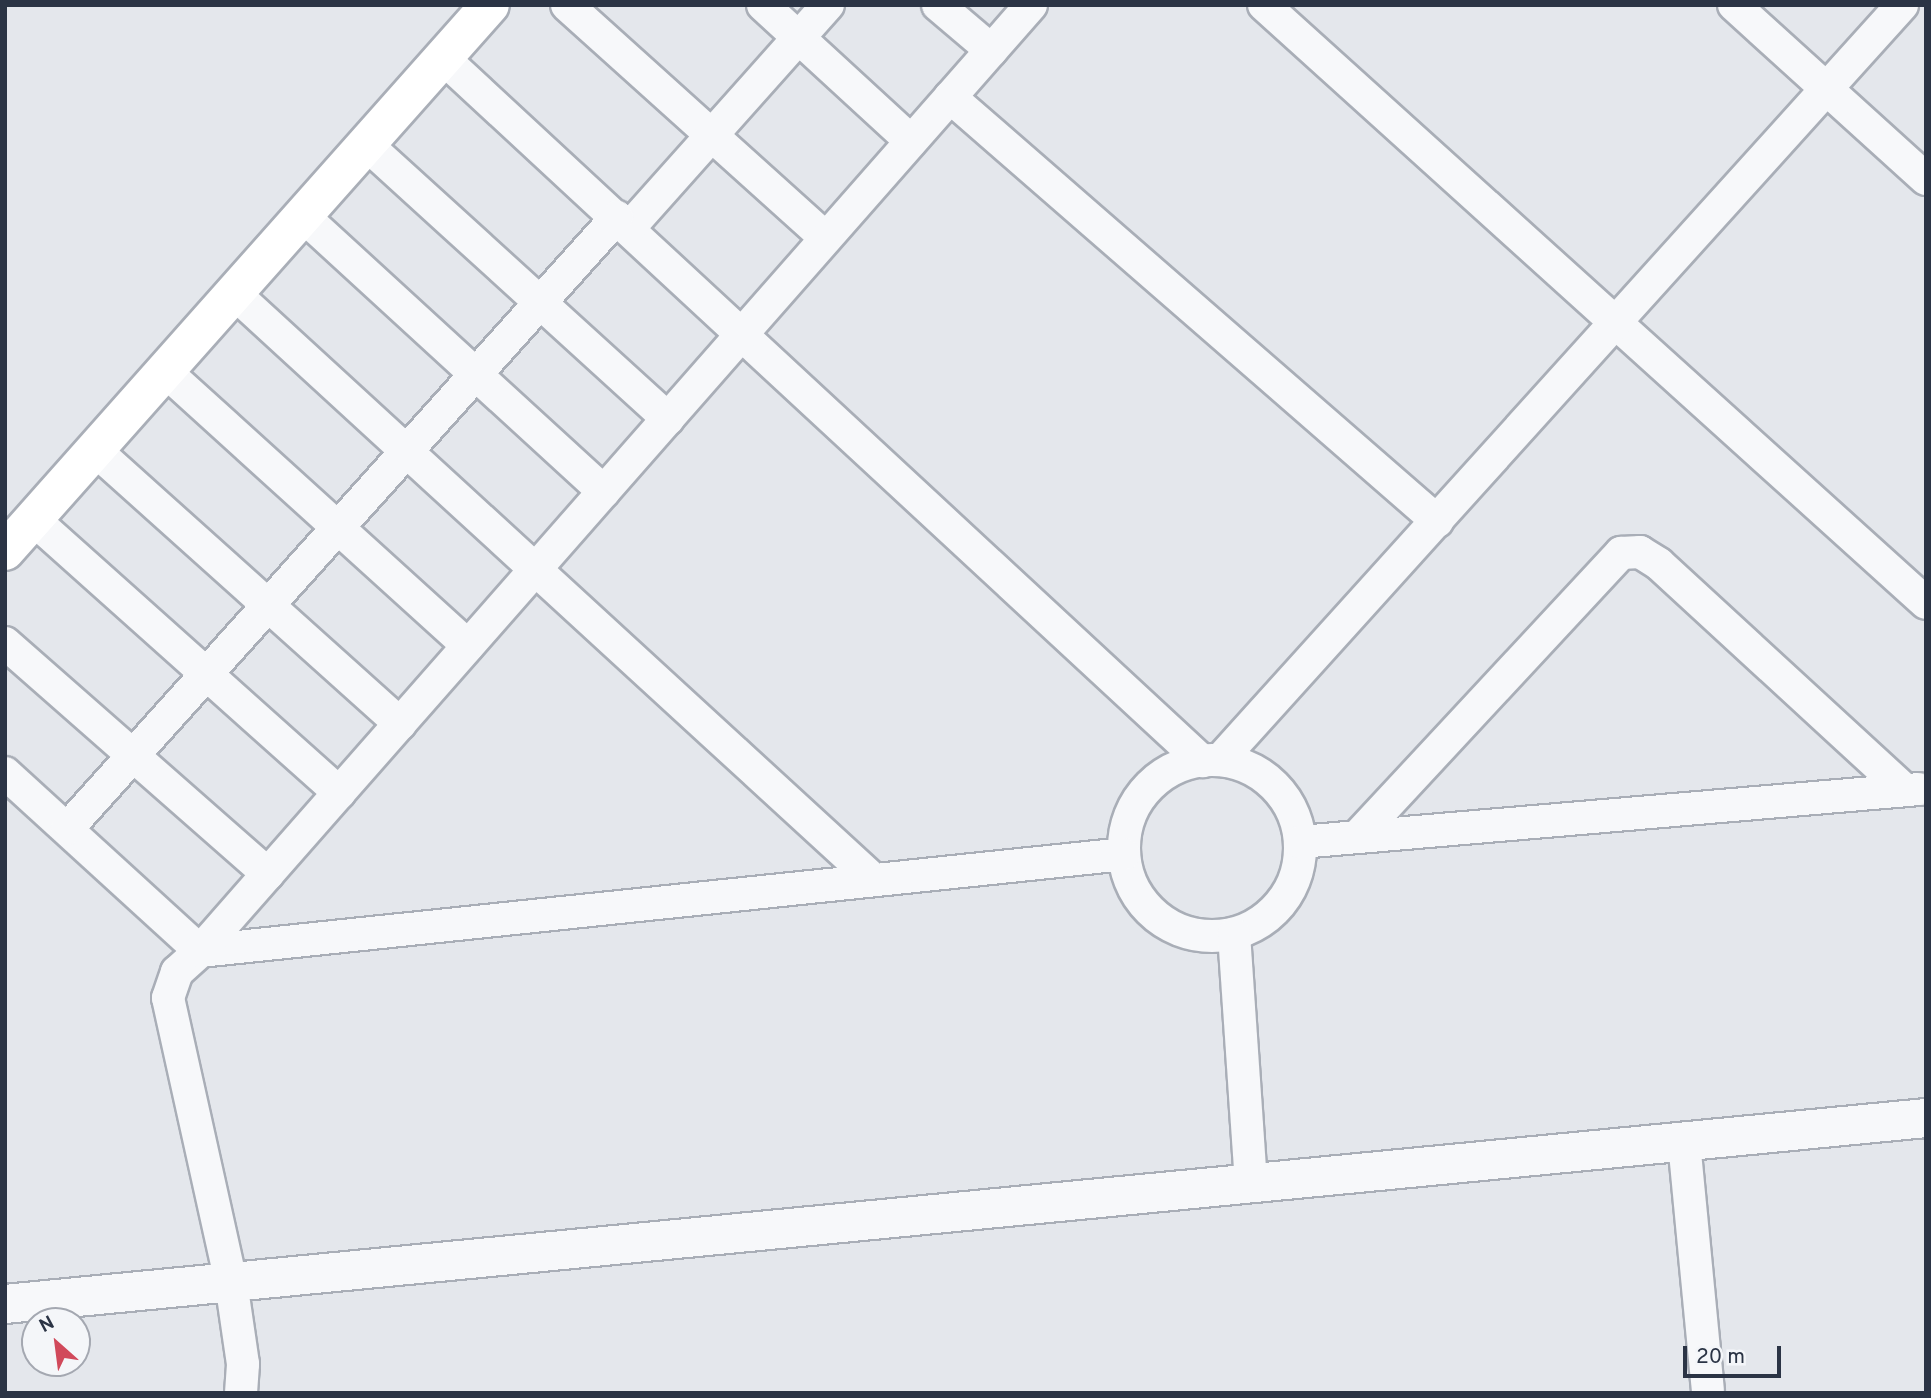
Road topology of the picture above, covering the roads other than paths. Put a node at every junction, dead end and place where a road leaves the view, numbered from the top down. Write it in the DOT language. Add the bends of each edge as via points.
graph roads {
  1 [pos="490,5"];
  2 [pos="567,5"];
  3 [pos="763,5"];
  4 [pos="828,5"];
  5 [pos="938,5"];
  6 [pos="1031,5"];
  7 [pos="1264,5"];
  8 [pos="1734,5"];
  9 [pos="1902,5"];
  10 [pos="798,38"];
  11 [pos="991,51"];
  12 [pos="443,58"];
  13 [pos="1826,89"];
  14 [pos="950,97"];
  15 [pos="712,136"];
  16 [pos="911,141"];
  17 [pos="367,145"];
  18 [pos="1926,179"];
  19 [pos="303,216"];
  20 [pos="623,223"];
  21 [pos="826,238"];
  22 [pos="234,293"];
  23 [pos="540,303"];
  24 [pos="1615,323"];
  25 [pos="744,332"];
  26 [pos="165,371"];
  27 [pos="476,375"];
  28 [pos="668,419"];
  29 [pos="95,450"];
  30 [pos="408,450"];
  31 [pos="604,492"];
  32 [pos="33,519"];
  33 [pos="1437,521"];
  34 [pos="338,527"];
  35 [pos="5,551"];
  36 [pos="537,568"];
  37 [pos="1926,603"];
  38 [pos="268,605"];
  39 [pos="5,643"];
  40 [pos="468,646"];
  41 [pos="206,674"];
  42 [pos="400,724"];
  43 [pos="133,756"];
  44 [pos="1212,760"];
  45 [pos="5,773"];
  46 [pos="1915,789"];
  47 [pos="339,793"];
  48 [pos="67,830"];
  49 [pos="1357,837"];
  50 [pos="1300,842"];
  51 [pos="1124,854"];
  52 [pos="268,874"];
  53 [pos="874,880"];
  54 [pos="1234,934"];
  55 [pos="200,951"];
  56 [pos="1926,1118"];
  57 [pos="1684,1142"];
  58 [pos="1251,1184"];
  59 [pos="231,1282"];
  60 [pos="5,1304"];
  61 [pos="1713,1392"];
  62 [pos="241,1393"];
  1 -- 12 [label="main road"];
  2 -- 15 [label="street"];
  3 -- 10 [label="street"];
  4 -- 10 [label="street"];
  5 -- 11 [label="street"];
  6 -- 11 [label="street"];
  7 -- 24 [label="street"];
  8 -- 13 [label="street"];
  9 -- 13 [label="street"];
  10 -- 15 [label="street"];
  10 -- 16 [label="street"];
  11 -- 14 [label="street"];
  12 -- 17 [label="main road"];
  12 -- 20 [label="street"];
  13 -- 18 [label="street"];
  13 -- 24 [label="street"];
  14 -- 16 [label="street"];
  14 -- 33 [label="street"];
  15 -- 20 [label="street"];
  15 -- 21 [label="street"];
  16 -- 21 [label="street"];
  17 -- 19 [label="main road"];
  17 -- 23 [label="street"];
  19 -- 22 [label="main road"];
  19 -- 27 [label="street"];
  20 -- 23 [label="street"];
  20 -- 25 [label="street"];
  21 -- 25 [label="street"];
  22 -- 26 [label="main road"];
  22 -- 30 [label="street"];
  23 -- 27 [label="street"];
  23 -- 28 [label="street"];
  24 -- 33 [label="street"];
  24 -- 37 [label="street"];
  25 -- 28 [label="street"];
  25 -- 44 [label="street"];
  26 -- 29 [label="main road"];
  26 -- 34 [label="street"];
  27 -- 30 [label="street"];
  27 -- 31 [label="street"];
  28 -- 31 [label="street"];
  29 -- 32 [label="main road"];
  29 -- 38 [label="street"];
  30 -- 34 [label="street"];
  30 -- 36 [label="street"];
  31 -- 36 [label="street"];
  32 -- 35 [label="main road"];
  32 -- 41 [label="street"];
  33 -- 44 [label="street"];
  34 -- 38 [label="street"];
  34 -- 40 [label="street"];
  36 -- 40 [label="street"];
  36 -- 53 [label="street"];
  38 -- 41 [label="street"];
  38 -- 42 [label="street"];
  39 -- 43 [label="street"];
  40 -- 42 [label="street"];
  41 -- 43 [label="street"];
  41 -- 47 [label="street"];
  42 -- 47 [label="street"];
  43 -- 48 [label="street"];
  43 -- 52 [label="street"];
  44 -- 50 [label="street" via="1257,770 1276,786 1298,825"];
  44 -- 51 [label="street" via="1189,762 1148,788 1135,803 1123,841"];
  45 -- 48 [label="street"];
  46 -- 49 [label="street"];
  46 -- 49 [label="street" via="1659,564 1640,552 1620,553"];
  47 -- 52 [label="street"];
  48 -- 55 [label="street"];
  49 -- 50 [label="street"];
  50 -- 54 [label="street" via="1289,892 1268,916"];
  51 -- 53 [label="street"];
  51 -- 54 [label="street" via="1140,900 1167,925 1208,937"];
  52 -- 55 [label="street"];
  53 -- 55 [label="street"];
  54 -- 58 [label="street"];
  55 -- 59 [label="street" via="177,972 168,998"];
  56 -- 57 [label="street"];
  57 -- 58 [label="street"];
  57 -- 61 [label="street"];
  58 -- 59 [label="street"];
  59 -- 60 [label="street"];
  59 -- 62 [label="street" via="243,1364"];
}
